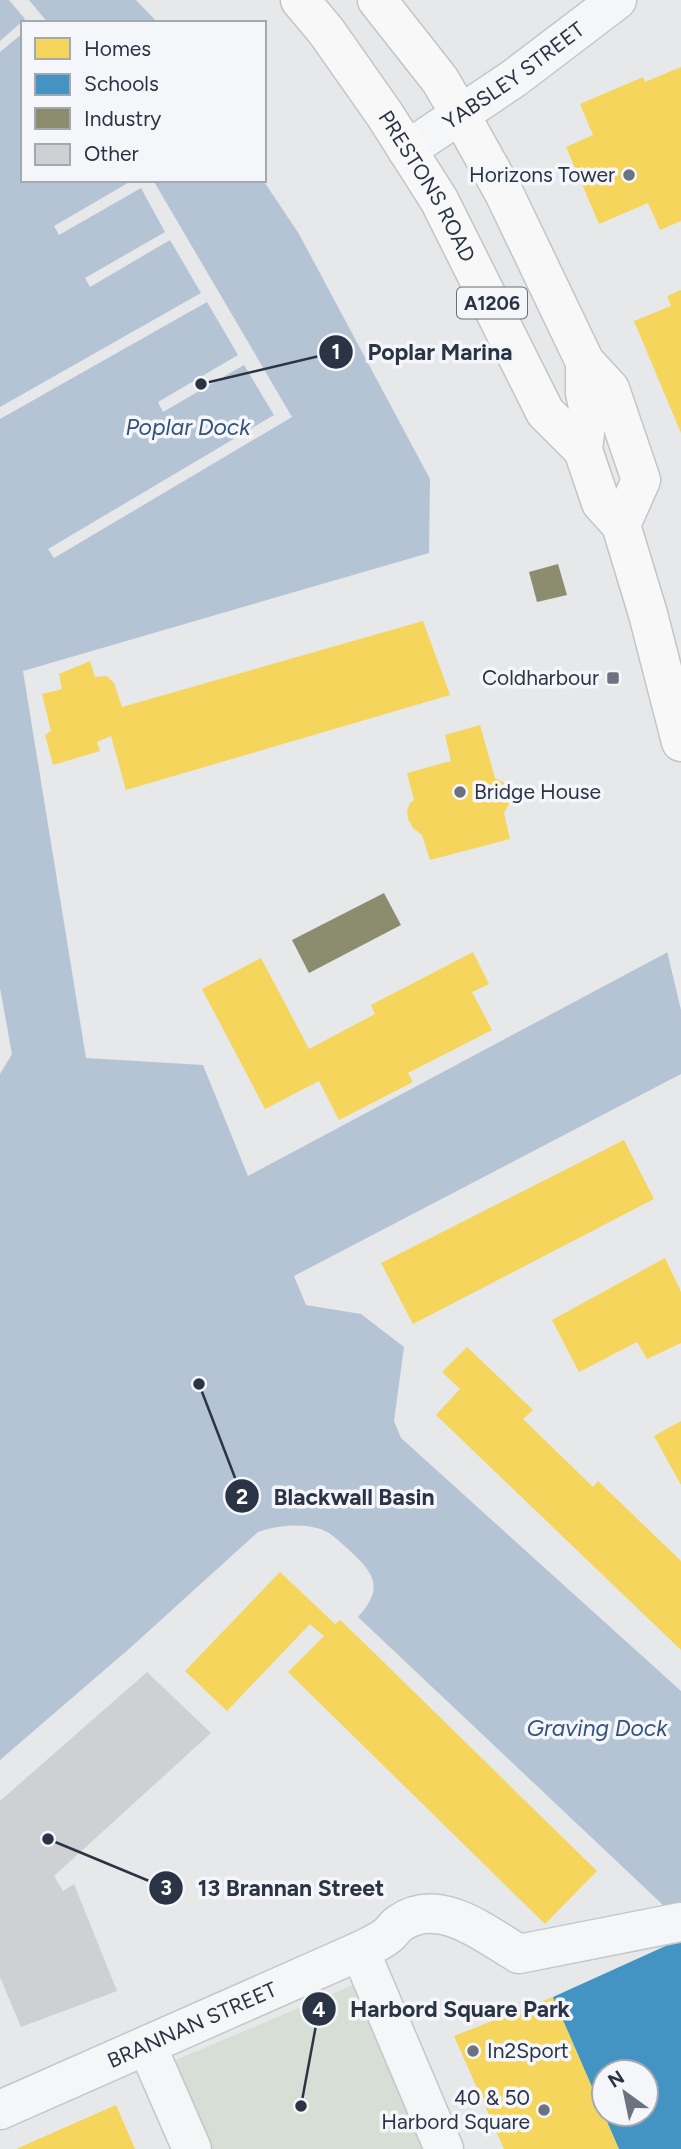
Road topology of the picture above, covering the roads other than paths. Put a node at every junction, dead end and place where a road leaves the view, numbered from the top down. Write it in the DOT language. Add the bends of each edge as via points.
graph roads {
  1 [pos="300,0"];
  2 [pos="377,0"];
  3 [pos="617,0"];
  4 [pos="461,116"];
  5 [pos="407,150"];
  6 [pos="585,362"];
  7 [pos="583,450"];
  8 [pos="621,526"];
  9 [pos="681,742"];
  10 [pos="680,1923"];
  11 [pos="360,1951"];
  12 [pos="147,2046"];
  13 [pos="0,2110"];
  14 [pos="192,2149"];
  15 [pos="444,2149"];
  1 -- 5 [label="main road, PRESTONS ROAD / A1206"];
  2 -- 4 [label="main road, PRESTONS ROAD / A1206" via="440,80"];
  3 -- 4 [label="street, YABSLEY STREET"];
  4 -- 5 [label="street, YABSLEY STREET"];
  4 -- 6 [label="main road, PRESTONS ROAD / A1206" via="504,193"];
  5 -- 7 [label="main road, PRESTONS ROAD / A1206" via="439,200 545,412"];
  6 -- 7 [label="main road, PRESTONS ROAD / A1206" via="588,407"];
  6 -- 8 [label="main road, PRESTONS ROAD / A1206" via="610,389 641,480"];
  7 -- 8 [label="main road, PRESTONS ROAD / A1206" via="601,503"];
  8 -- 9 [label="main road, PRESTONS ROAD / A1206"];
  10 -- 11 [label="street, BRANNAN STREET" via="519,1954 460,1919 419,1915 399,1923 387,1936"];
  11 -- 12 [label="street, BRANNAN STREET"];
  11 -- 15 [label="street"];
  12 -- 13 [label="street, BRANNAN STREET"];
  12 -- 14 [label="street"];
}
